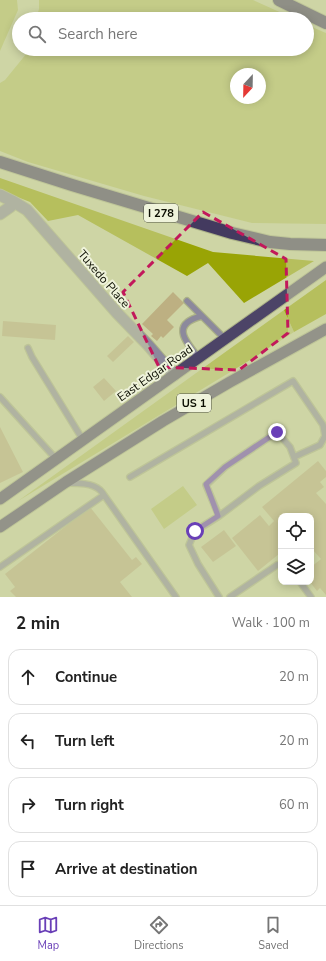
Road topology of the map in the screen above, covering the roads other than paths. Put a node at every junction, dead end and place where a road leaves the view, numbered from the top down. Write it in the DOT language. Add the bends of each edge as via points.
graph roads {
  1 [pos="279,0"];
  2 [pos="304,12"];
  3 [pos="314,17"];
  4 [pos="326,23"];
  5 [pos="0,162"];
  6 [pos="0,195"];
  7 [pos="14,202"];
  8 [pos="0,214"];
  9 [pos="326,245"];
  10 [pos="326,267"];
  11 [pos="187,301"];
  12 [pos="202,316"];
  13 [pos="326,329"];
  14 [pos="225,339"];
  15 [pos="28,348"];
  16 [pos="199,358"];
  17 [pos="174,376"];
  18 [pos="0,397"];
  19 [pos="83,440"];
  20 [pos="294,457"];
  21 [pos="56,459"];
  22 [pos="130,477"];
  23 [pos="66,482"];
  24 [pos="104,495"];
  25 [pos="0,499"];
  26 [pos="218,516"];
  27 [pos="0,528"];
  28 [pos="278,565"];
  29 [pos="0,567"];
  30 [pos="302,585"];
  31 [pos="176,597"];
  32 [pos="219,597"];
  33 [pos="230,597"];
  34 [pos="311,597"];
  1 -- 2 [label="highway"];
  3 -- 4 [label="highway"];
  5 -- 9 [label="highway, I 278" via="232,234 270,242"];
  6 -- 7 [label="street, Tuxedo Place"];
  7 -- 8 [label="street"];
  7 -- 17 [label="street, Tuxedo Place" via="27,210"];
  10 -- 14 [label="highway, East Edgar Road / US 1"];
  11 -- 12 [label="lane"];
  12 -- 14 [label="lane"];
  12 -- 16 [label="lane" via="187,322 183,334"];
  13 -- 23 [label="highway, US 1" via="216,390"];
  14 -- 16 [label="highway, East Edgar Road / US 1"];
  15 -- 19 [label="lane"];
  16 -- 17 [label="highway, East Edgar Road / US 1"];
  17 -- 19 [label="highway, East Edgar Road / US 1"];
  18 -- 21 [label="lane"];
  19 -- 21 [label="highway, East Edgar Road / US 1"];
  20 -- 22 [label="lane" via="320,445 325,436 323,425 293,381"];
  20 -- 26 [label="lane" via="296,463"];
  20 -- 26 [label="lane" via="290,447 277,432 225,467 206,484"];
  21 -- 25 [label="highway, East Edgar Road / US 1"];
  23 -- 24 [label="lane" via="94,486"];
  23 -- 27 [label="highway, US 1"];
  24 -- 29 [label="lane"];
  24 -- 31 [label="lane"];
  26 -- 32 [label="lane" via="195,531 189,545"];
  28 -- 33 [label="lane"];
  30 -- 34 [label="lane"];
}
